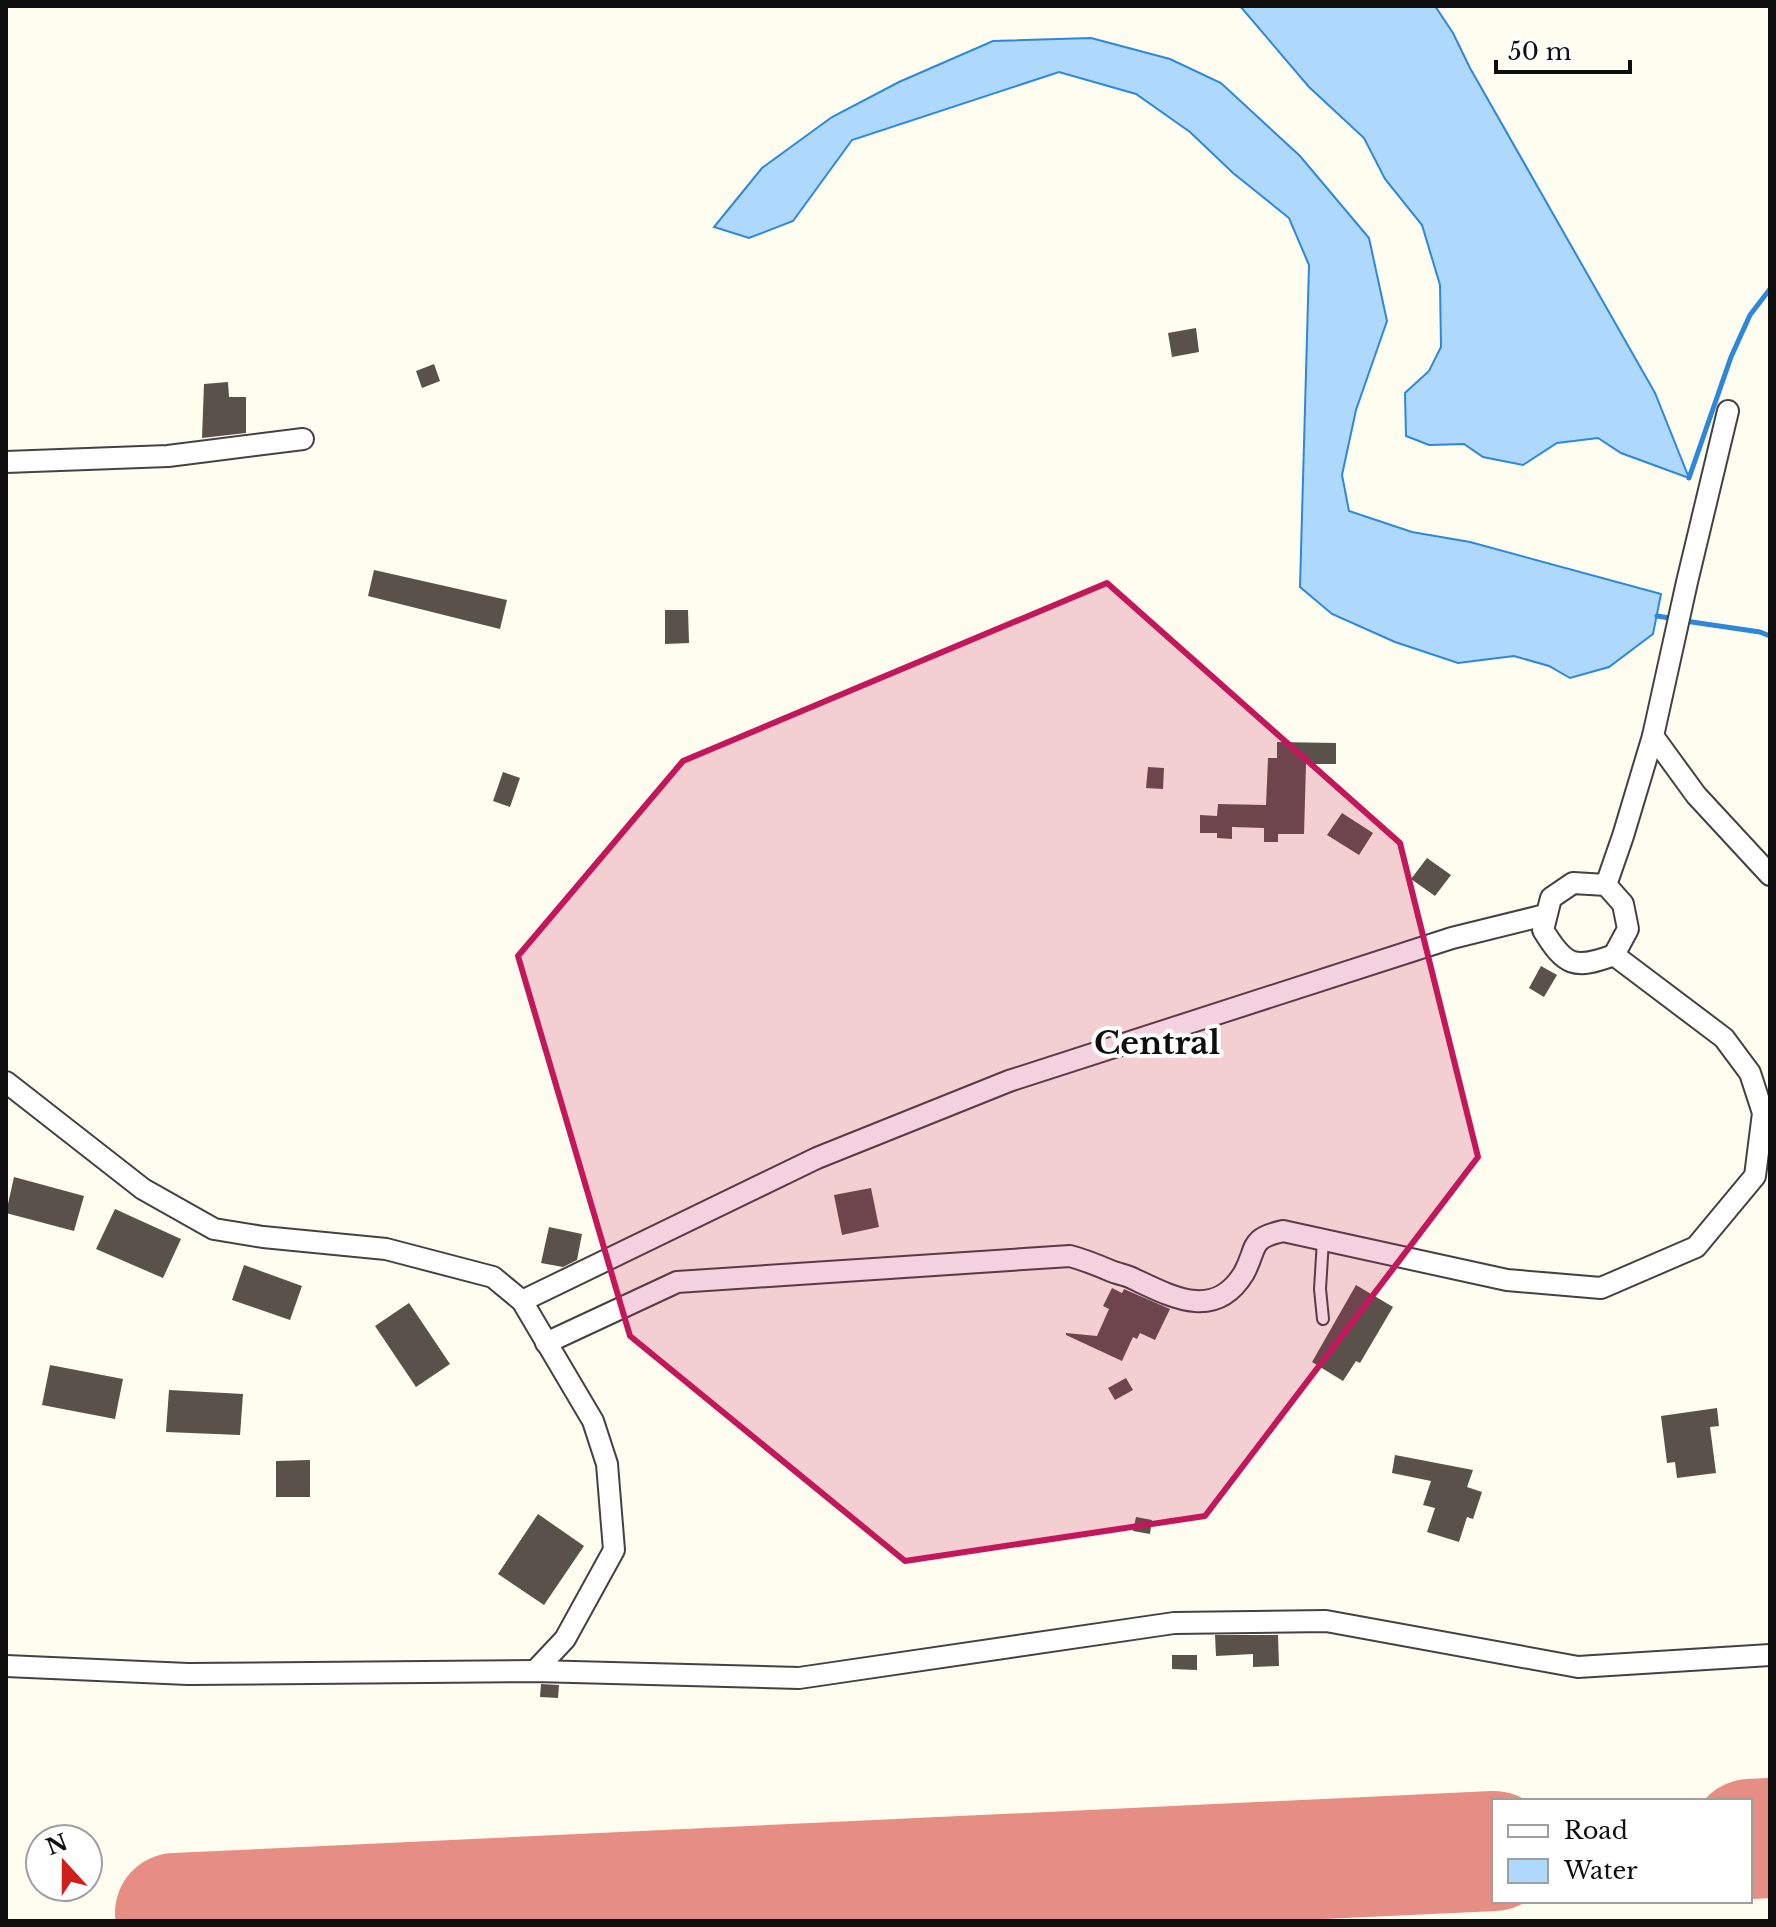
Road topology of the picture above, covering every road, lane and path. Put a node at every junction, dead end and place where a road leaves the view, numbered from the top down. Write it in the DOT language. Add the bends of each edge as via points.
graph roads {
  1 [pos="1728,411"];
  2 [pos="303,439"];
  3 [pos="6,462"];
  4 [pos="1653,736"];
  5 [pos="1770,875"];
  6 [pos="1606,885"];
  7 [pos="1545,915"];
  8 [pos="1614,955"];
  9 [pos="6,1082"];
  10 [pos="1323,1240"];
  11 [pos="522,1301"];
  12 [pos="1323,1319"];
  13 [pos="546,1343"];
  14 [pos="1770,1655"];
  15 [pos="6,1666"];
  16 [pos="535,1671"];
  1 -- 4 [label="street"];
  2 -- 3 [label="street" via="168,456"];
  4 -- 5 [label="street" via="1696,795"];
  4 -- 6 [label="street"];
  6 -- 7 [label="street" via="1573,883 1551,898"];
  6 -- 8 [label="street" via="1623,904 1628,929"];
  7 -- 8 [label="street" via="1543,930 1559,956 1587,965"];
  7 -- 11 [label="street" via="1452,938 1009,1081 817,1158"];
  8 -- 10 [label="street" via="1724,1038 1750,1073 1763,1113 1755,1176 1696,1247 1601,1288 1507,1280"];
  9 -- 11 [label="street" via="143,1189 214,1229 401,1252 493,1277"];
  10 -- 12 [label="lane"];
  10 -- 13 [label="street" via="1283,1231 1264,1235 1243,1274 1224,1294 1205,1301 1185,1301 1070,1256 677,1282"];
  11 -- 13 [label="street"];
  13 -- 16 [label="street" via="593,1421 603,1450 614,1550 565,1639"];
  14 -- 16 [label="street" via="1578,1667 1326,1621 1174,1623 799,1678"];
  15 -- 16 [label="street" via="188,1674"];
}
